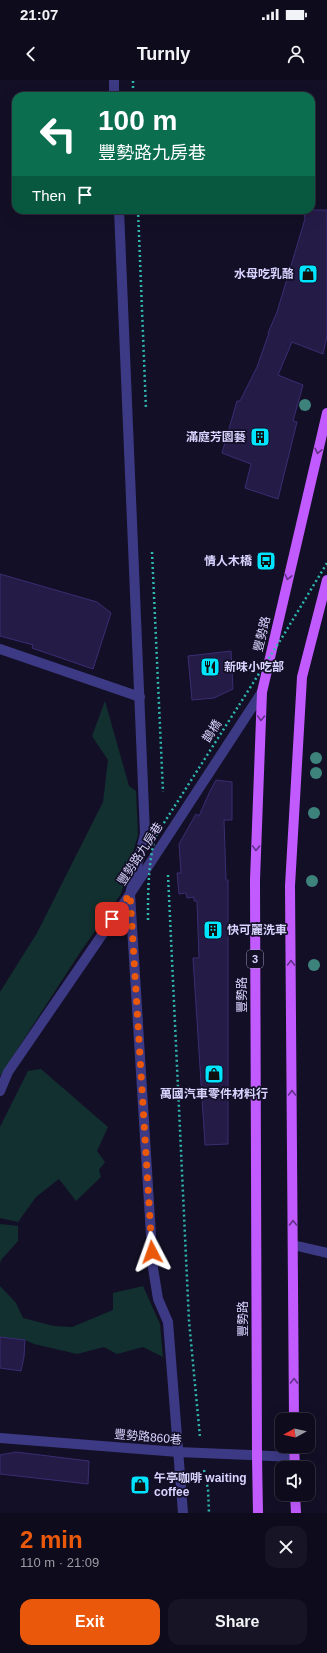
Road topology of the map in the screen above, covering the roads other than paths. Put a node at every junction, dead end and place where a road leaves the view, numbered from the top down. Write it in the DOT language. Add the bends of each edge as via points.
graph roads {
  1 [pos="114,80"];
  2 [pos="114,92"];
  3 [pos="119,214"];
  4 [pos="327,413"];
  5 [pos="327,580"];
  6 [pos="0,649"];
  7 [pos="262,692"];
  8 [pos="140,697"];
  9 [pos="130,894"];
  10 [pos="0,1090"];
  11 [pos="293,1245"];
  12 [pos="327,1253"];
  13 [pos="294,1413"];
  14 [pos="0,1438"];
  15 [pos="178,1452"];
  16 [pos="294,1453"];
  17 [pos="256,1457"];
  18 [pos="294,1458"];
  19 [pos="294,1461"];
  20 [pos="296,1501"];
  21 [pos="183,1513"];
  22 [pos="258,1513"];
  23 [pos="296,1513"];
  1 -- 2 [label="street"];
  3 -- 8 [label="street"];
  4 -- 7 [label="main road, 豐勢路 / 3, one-way"];
  11 -- 5 [label="main road, one-way" via="290,886 302,677"];
  6 -- 8 [label="street"];
  7 -- 9 [label="street, 豐勢路九房巷"];
  7 -- 17 [label="main road, 豐勢路 / 3, one-way" via="255,880"];
  8 -- 9 [label="street" via="145,834"];
  9 -- 10 [label="street, 豐勢路九房巷" via="8,1072"];
  9 -- 15 [label="street" via="153,1268 158,1299 168,1322"];
  11 -- 12 [label="street"];
  13 -- 11 [label="main road, one-way"];
  14 -- 15 [label="street, 豐勢路860巷"];
  15 -- 17 [label="street, 豐勢路860巷"];
  15 -- 21 [label="street"];
  16 -- 18 [label="main road"];
  17 -- 18 [label="street, 豐勢路860巷"];
  17 -- 22 [label="main road, 豐勢路 / 3"];
  18 -- 19 [label="main road"];
  20 -- 23 [label="main road"];
}
